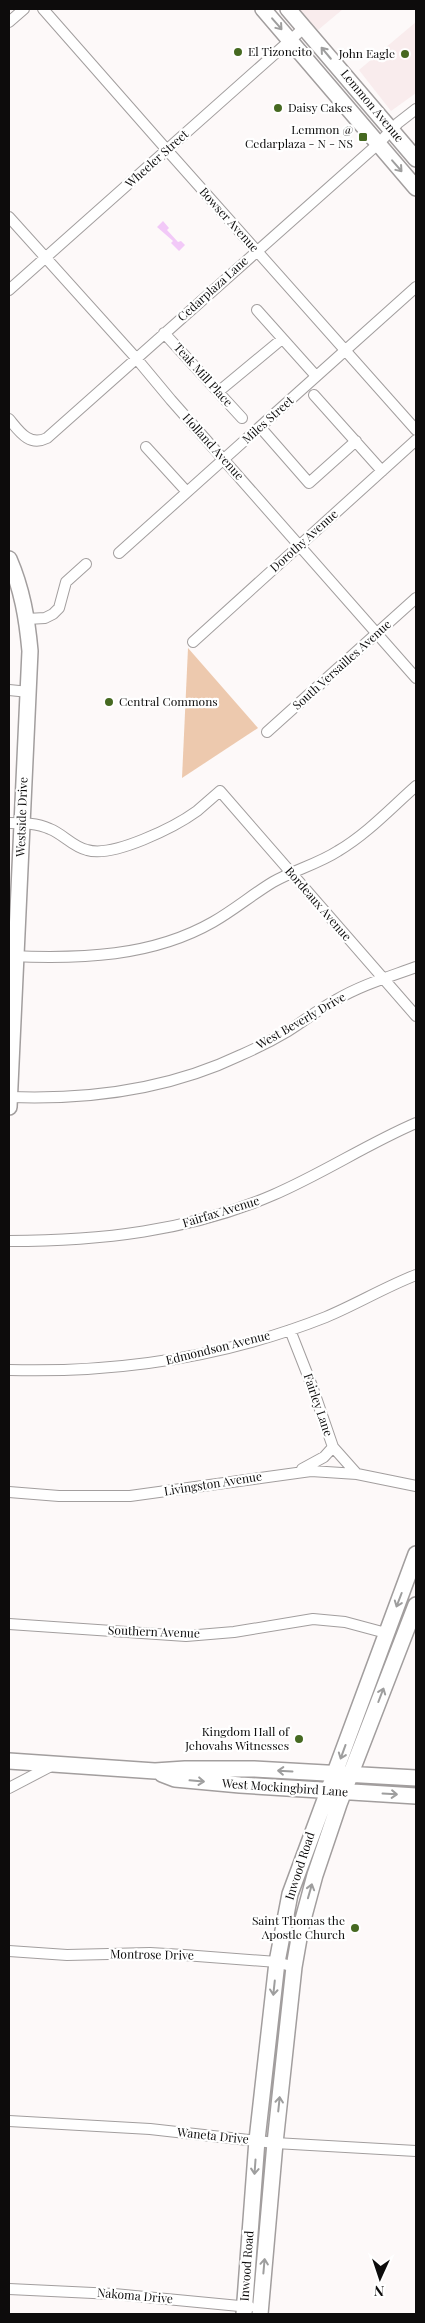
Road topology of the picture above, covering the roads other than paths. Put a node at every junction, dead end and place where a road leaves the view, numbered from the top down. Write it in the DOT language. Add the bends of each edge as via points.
graph roads {
  1 [pos="24,9"];
  2 [pos="44,9"];
  3 [pos="264,9"];
  4 [pos="288,9"];
  5 [pos="9,22"];
  6 [pos="305,27"];
  7 [pos="290,40"];
  8 [pos="416,109"];
  9 [pos="392,130"];
  10 [pos="378,144"];
  11 [pos="167,150"];
  12 [pos="416,158"];
  13 [pos="416,188"];
  14 [pos="10,222"];
  15 [pos="257,250"];
  16 [pos="46,258"];
  17 [pos="416,287"];
  18 [pos="9,290"];
  19 [pos="256,310"];
  20 [pos="164,333"];
  21 [pos="282,339"];
  22 [pos="345,351"];
  23 [pos="136,358"];
  24 [pos="316,376"];
  25 [pos="218,392"];
  26 [pos="314,396"];
  27 [pos="242,418"];
  28 [pos="9,419"];
  29 [pos="260,427"];
  30 [pos="416,430"];
  31 [pos="416,440"];
  32 [pos="356,442"];
  33 [pos="146,446"];
  34 [pos="224,459"];
  35 [pos="382,471"];
  36 [pos="187,492"];
  37 [pos="300,545"];
  38 [pos="119,553"];
  39 [pos="9,559"];
  40 [pos="86,564"];
  41 [pos="416,598"];
  42 [pos="27,619"];
  43 [pos="377,634"];
  44 [pos="193,642"];
  45 [pos="416,678"];
  46 [pos="9,690"];
  47 [pos="28,692"];
  48 [pos="267,732"];
  49 [pos="416,786"];
  50 [pos="16,823"];
  51 [pos="291,873"];
  52 [pos="12,956"];
  53 [pos="416,967"];
  54 [pos="382,979"];
  55 [pos="416,1016"];
  56 [pos="9,1100"];
  57 [pos="416,1123"];
  58 [pos="9,1241"];
  59 [pos="416,1275"];
  60 [pos="290,1330"];
  61 [pos="9,1370"];
  62 [pos="333,1447"];
  63 [pos="296,1472"];
  64 [pos="356,1474"];
  65 [pos="416,1486"];
  66 [pos="9,1492"];
  67 [pos="416,1554"];
  68 [pos="416,1605"];
  69 [pos="9,1624"];
  70 [pos="386,1633"];
  71 [pos="9,1761"];
  72 [pos="54,1764"];
  73 [pos="154,1771"];
  74 [pos="335,1773"];
  75 [pos="352,1774"];
  76 [pos="416,1778"];
  77 [pos="9,1788"];
  78 [pos="328,1790"];
  79 [pos="344,1792"];
  80 [pos="416,1796"];
  81 [pos="9,1951"];
  82 [pos="277,1962"];
  83 [pos="294,1967"];
  84 [pos="9,2121"];
  85 [pos="257,2140"];
  86 [pos="275,2143"];
  87 [pos="416,2151"];
  88 [pos="9,2289"];
  89 [pos="244,2310"];
  90 [pos="260,2311"];
  1 -- 5 [label="street"];
  2 -- 11 [label="street, Bowser Avenue"];
  3 -- 7 [label="main road, Lemmon Avenue, one-way"];
  4 -- 6 [label="main road, Lemmon Avenue"];
  6 -- 7 [label="street, Wheeler Street"];
  9 -- 6 [label="main road, Lemmon Avenue, one-way"];
  7 -- 10 [label="main road, Lemmon Avenue"];
  7 -- 11 [label="street, Wheeler Street"];
  8 -- 9 [label="street, Cedarplaza Lane"];
  9 -- 10 [label="street, Cedarplaza Lane"];
  9 -- 12 [label="main road, Lemmon Avenue"];
  10 -- 13 [label="main road, Lemmon Avenue, one-way"];
  10 -- 15 [label="street, Cedarplaza Lane"];
  11 -- 15 [label="street, Bowser Avenue"];
  11 -- 16 [label="street, Wheeler Street"];
  14 -- 16 [label="street, Holland Avenue"];
  15 -- 20 [label="street, Cedarplaza Lane"];
  15 -- 22 [label="street, Bowser Avenue"];
  16 -- 18 [label="street, Wheeler Street"];
  16 -- 23 [label="street, Holland Avenue"];
  17 -- 22 [label="street, Miles Street"];
  19 -- 21 [label="street"];
  20 -- 23 [label="street, Cedarplaza Lane"];
  20 -- 25 [label="street, Teak Mill Place"];
  21 -- 24 [label="street"];
  21 -- 25 [label="street"];
  22 -- 24 [label="street, Miles Street"];
  22 -- 30 [label="street, Bowser Avenue"];
  23 -- 28 [label="street, Cedarplaza Lane" via="40,442 25,438"];
  23 -- 34 [label="street, Holland Avenue"];
  24 -- 29 [label="street, Miles Street"];
  25 -- 27 [label="street, Teak Mill Place"];
  26 -- 32 [label="street"];
  29 -- 32 [label="street" via="309,483"];
  29 -- 34 [label="street, Miles Street"];
  31 -- 35 [label="street, Dorothy Avenue"];
  32 -- 35 [label="street"];
  33 -- 36 [label="street"];
  34 -- 36 [label="street, Miles Street"];
  34 -- 37 [label="street, Holland Avenue"];
  35 -- 37 [label="street, Dorothy Avenue"];
  36 -- 38 [label="street, Miles Street"];
  37 -- 43 [label="street, Holland Avenue"];
  37 -- 44 [label="street, Dorothy Avenue"];
  39 -- 42 [label="main road, Westside Drive"];
  40 -- 42 [label="street" via="66,582 59,608 53,614"];
  41 -- 43 [label="street, South Versailles Avenue"];
  42 -- 47 [label="main road, Westside Drive" via="30,651"];
  43 -- 45 [label="street, Holland Avenue"];
  43 -- 48 [label="street, South Versailles Avenue"];
  46 -- 47 [label="street"];
  47 -- 50 [label="main road, Westside Drive"];
  49 -- 51 [label="street" via="351,843"];
  50 -- 51 [label="street, Bordeaux Avenue" via="37,824 86,850 98,852 140,840 171,826 220,791"];
  50 -- 52 [label="main road, Westside Drive"];
  51 -- 52 [label="street" via="214,922 160,945 95,957"];
  51 -- 54 [label="street, Bordeaux Avenue"];
  52 -- 56 [label="main road, Westside Drive"];
  53 -- 54 [label="street, West Beverly Drive"];
  54 -- 55 [label="street, Bordeaux Avenue"];
  54 -- 56 [label="street, West Beverly Drive" via="336,1000 287,1032 207,1070 110,1094"];
  57 -- 58 [label="street, Fairfax Avenue" via="275,1194 218,1215 158,1230 115,1236"];
  59 -- 60 [label="street, Edmondson Avenue"];
  60 -- 61 [label="street, Edmondson Avenue" via="221,1350 146,1364 62,1371"];
  60 -- 62 [label="street, Fairley Lane"];
  62 -- 63 [label="street" via="324,1457"];
  62 -- 64 [label="street, Fairley Lane"];
  63 -- 64 [label="street, Livingston Avenue"];
  63 -- 66 [label="street, Livingston Avenue" via="130,1496"];
  64 -- 65 [label="street, Livingston Avenue"];
  67 -- 70 [label="main road, Inwood Road, one-way"];
  75 -- 68 [label="main road, Inwood Road, one-way"];
  69 -- 70 [label="street, Southern Avenue" via="186,1636 313,1619 345,1622"];
  70 -- 74 [label="main road, Inwood Road, one-way"];
  71 -- 72 [label="main road, West Mockingbird Lane"];
  72 -- 73 [label="main road, West Mockingbird Lane"];
  72 -- 77 [label="street"];
  74 -- 73 [label="main road, West Mockingbird Lane, one-way" via="244,1769"];
  73 -- 78 [label="main road, West Mockingbird Lane, one-way" via="175,1779"];
  74 -- 75 [label="main road, West Mockingbird Lane"];
  74 -- 78 [label="main road, Inwood Road"];
  75 -- 76 [label="main road, West Mockingbird Lane"];
  75 -- 79 [label="main road, Inwood Road"];
  78 -- 79 [label="main road, West Mockingbird Lane"];
  78 -- 82 [label="main road, Inwood Road" via="290,1894"];
  79 -- 80 [label="main road, West Mockingbird Lane, one-way"];
  83 -- 79 [label="main road, Inwood Road, one-way" via="307,1900"];
  81 -- 82 [label="street, Montrose Drive" via="67,1956 159,1954"];
  82 -- 83 [label="street, Montrose Drive"];
  82 -- 85 [label="main road, Inwood Road, one-way"];
  86 -- 83 [label="main road, Inwood Road, one-way"];
  84 -- 85 [label="street, Waneta Drive" via="150,2129"];
  85 -- 86 [label="street, Waneta Drive"];
  85 -- 89 [label="main road, Inwood Road, one-way"];
  86 -- 87 [label="street, Waneta Drive"];
  90 -- 86 [label="main road, Inwood Road, one-way"];
  88 -- 89 [label="street, Nakoma Drive" via="114,2294"];
  89 -- 90 [label="street, Nakoma Drive"];
}
